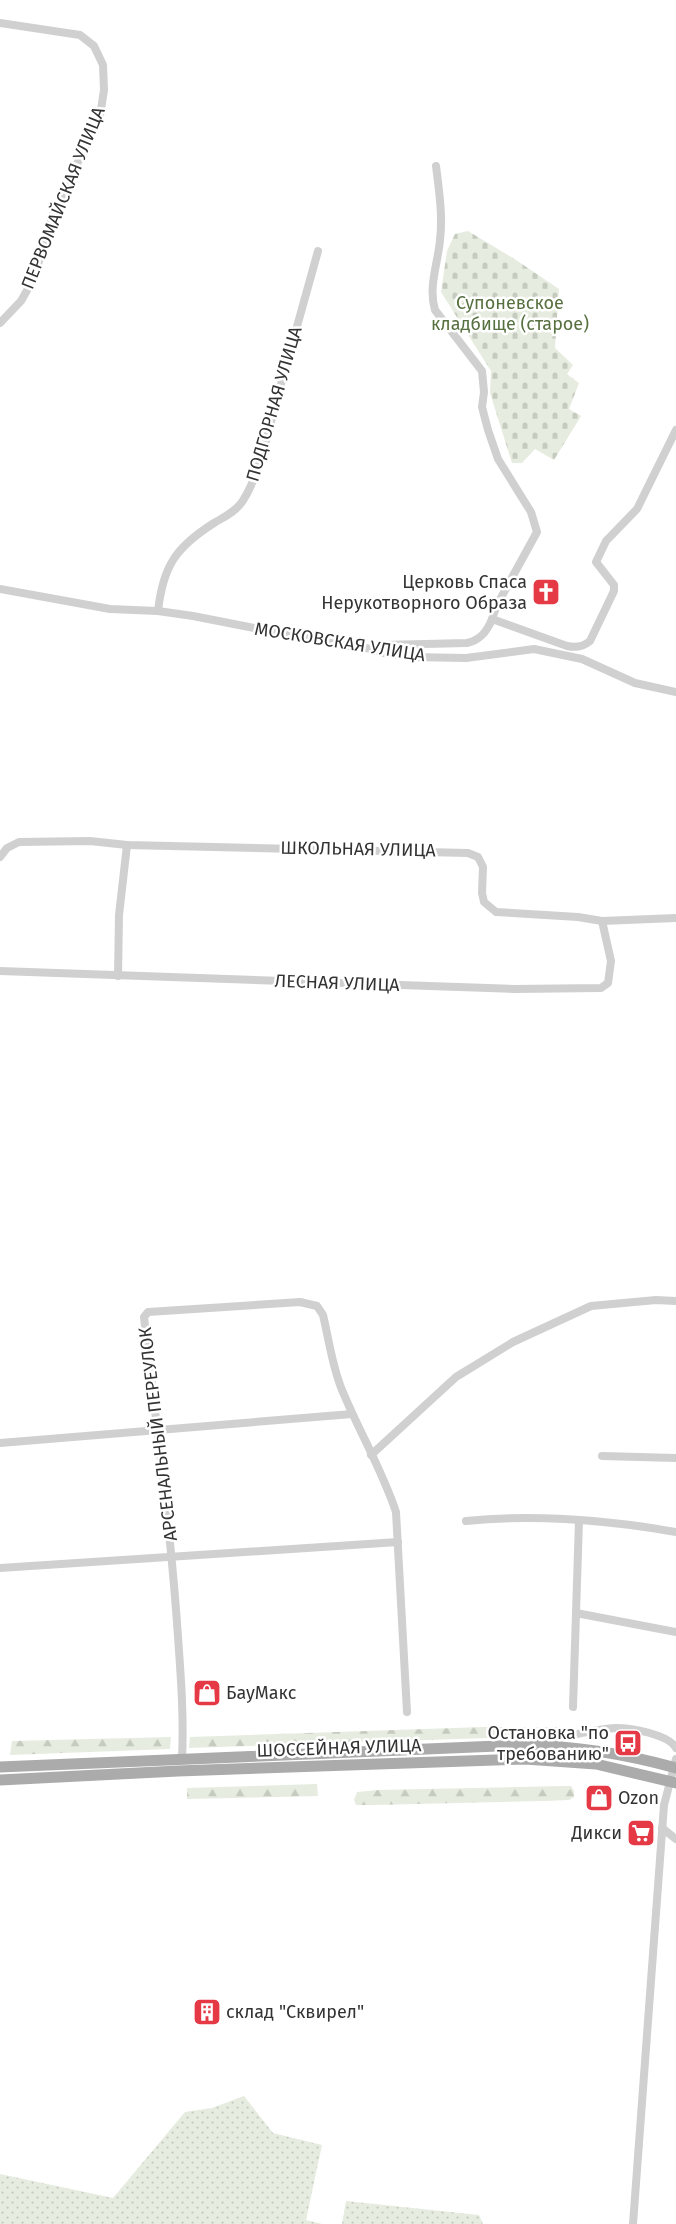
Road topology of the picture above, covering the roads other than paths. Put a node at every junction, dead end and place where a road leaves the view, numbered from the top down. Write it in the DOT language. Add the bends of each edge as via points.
graph roads {
  1 [pos="0,23"];
  2 [pos="436,166"];
  3 [pos="318,251"];
  4 [pos="0,323"];
  5 [pos="676,430"];
  6 [pos="0,589"];
  7 [pos="158,611"];
  8 [pos="492,620"];
  9 [pos="373,649"];
  10 [pos="676,692"];
  11 [pos="127,845"];
  12 [pos="0,857"];
  13 [pos="676,918"];
  14 [pos="602,921"];
  15 [pos="0,971"];
  16 [pos="118,976"];
  17 [pos="676,1301"];
  18 [pos="352,1414"];
  19 [pos="156,1431"];
  20 [pos="0,1443"];
  21 [pos="371,1455"];
  22 [pos="602,1456"];
  23 [pos="676,1458"];
  24 [pos="579,1520"];
  25 [pos="466,1521"];
  26 [pos="676,1532"];
  27 [pos="398,1542"];
  28 [pos="173,1557"];
  29 [pos="0,1568"];
  30 [pos="576,1613"];
  31 [pos="676,1632"];
  32 [pos="573,1707"];
  33 [pos="406,1712"];
  34 [pos="524,1745"];
  35 [pos="676,1748"];
  36 [pos="182,1758"];
  37 [pos="675,1765"];
  38 [pos="0,1767"];
  39 [pos="0,1780"];
  40 [pos="672,1782"];
  41 [pos="662,1828"];
  42 [pos="676,1839"];
  43 [pos="633,2224"];
  1 -- 4 [label="street, ПЕРВОМАЙСКАЯ УЛИЦА" via="80,35 94,46 103,65 104,90 100,116 53,214 34,278 21,301"];
  2 -- 8 [label="street" via="440,239 431,300 435,310 482,371 482,406 488,430 498,458 532,512 537,532"];
  3 -- 7 [label="street, ПОДГОРНАЯ УЛИЦА" via="264,449 248,492 241,504 179,549 160,586"];
  5 -- 8 [label="street" via="636,509 606,541 596,562 614,585 614,591 590,641 579,647 567,646"];
  6 -- 7 [label="street, МОСКОВСКАЯ УЛИЦА" via="110,608"];
  7 -- 9 [label="street, МОСКОВСКАЯ УЛИЦА"];
  8 -- 9 [label="street" via="483,636 475,642 382,645"];
  9 -- 10 [label="street, МОСКОВСКАЯ УЛИЦА" via="411,657 466,658 534,648 582,659 635,683"];
  11 -- 12 [label="street, ШКОЛЬНАЯ УЛИЦА" via="90,841 19,842 7,848"];
  11 -- 14 [label="street, ШКОЛЬНАЯ УЛИЦА" via="468,853 478,857 483,867 484,902 496,912"];
  11 -- 16 [label="street" via="119,915"];
  13 -- 14 [label="street, ШКОЛЬНАЯ УЛИЦА"];
  14 -- 16 [label="street, ЛЕСНАЯ УЛИЦА" via="611,961 608,983 601,988 514,989"];
  15 -- 16 [label="street, ЛЕСНАЯ УЛИЦА"];
  17 -- 21 [label="street" via="591,1306 514,1342 456,1377"];
  18 -- 19 [label="street"];
  18 -- 19 [label="street, АРСЕНАЛЬНЫЙ ПЕРЕУЛОК" via="318,1306 300,1302 148,1312 144,1317"];
  18 -- 21 [label="street, АРСЕНАЛЬНЫЙ ПЕРЕУЛОК"];
  19 -- 20 [label="street"];
  19 -- 28 [label="street, АРСЕНАЛЬНЫЙ ПЕРЕУЛОК"];
  21 -- 27 [label="street, АРСЕНАЛЬНЫЙ ПЕРЕУЛОК" via="396,1512"];
  22 -- 23 [label="street"];
  24 -- 25 [label="street" via="522,1517"];
  24 -- 26 [label="street"];
  24 -- 30 [label="street"];
  27 -- 28 [label="street"];
  27 -- 33 [label="street, АРСЕНАЛЬНЫЙ ПЕРЕУЛОК"];
  28 -- 29 [label="street"];
  28 -- 36 [label="street, АРСЕНАЛЬНЫЙ ПЕРЕУЛОК"];
  30 -- 31 [label="street"];
  30 -- 32 [label="street"];
  34 -- 35 [label="street" via="617,1728 660,1736"];
  34 -- 36 [label="main road, ШОССЕЙНАЯ УЛИЦА"];
  34 -- 37 [label="main road, ШОССЕЙНАЯ УЛИЦА" via="602,1751"];
  36 -- 38 [label="main road, ШОССЕЙНАЯ УЛИЦА"];
  37 -- 40 [label="street"];
  39 -- 40 [label="main road, ШОССЕЙНАЯ УЛИЦА" via="532,1759 596,1764"];
  40 -- 41 [label="street" via="665,1796"];
  41 -- 42 [label="street"];
  41 -- 43 [label="street"];
}
